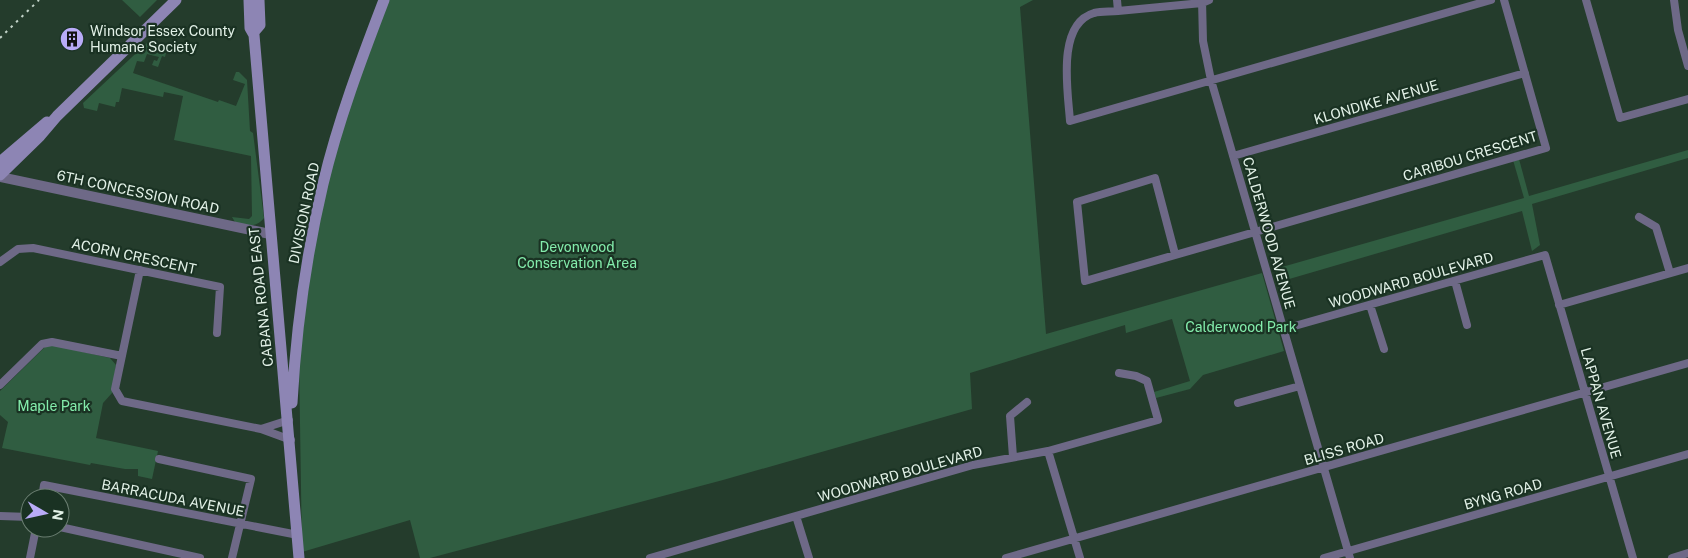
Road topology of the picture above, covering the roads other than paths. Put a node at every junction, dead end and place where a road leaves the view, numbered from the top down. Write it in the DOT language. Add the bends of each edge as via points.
graph roads {
  1 [pos="176,0"];
  2 [pos="249,0"];
  3 [pos="259,0"];
  4 [pos="384,0"];
  5 [pos="1118,0"];
  6 [pos="1491,0"];
  7 [pos="1504,0"];
  8 [pos="1586,0"];
  9 [pos="1674,0"];
  10 [pos="1204,1"];
  11 [pos="1118,11"];
  12 [pos="254,32"];
  13 [pos="1688,66"];
  14 [pos="1525,72"];
  15 [pos="1211,80"];
  16 [pos="1688,99"];
  17 [pos="57,116"];
  18 [pos="1234,156"];
  19 [pos="0,162"];
  20 [pos="0,176"];
  21 [pos="1639,217"];
  22 [pos="1255,231"];
  23 [pos="270,234"];
  24 [pos="1175,254"];
  25 [pos="1545,255"];
  26 [pos="0,262"];
  27 [pos="1688,268"];
  28 [pos="140,270"];
  29 [pos="1670,273"];
  30 [pos="1454,281"];
  31 [pos="1370,305"];
  32 [pos="1559,305"];
  33 [pos="1467,325"];
  34 [pos="1284,330"];
  35 [pos="217,333"];
  36 [pos="1384,349"];
  37 [pos="122,356"];
  38 [pos="1688,363"];
  39 [pos="1119,373"];
  40 [pos="0,385"];
  41 [pos="1300,386"];
  42 [pos="1585,393"];
  43 [pos="1027,402"];
  44 [pos="1238,403"];
  45 [pos="289,420"];
  46 [pos="261,429"];
  47 [pos="290,440"];
  48 [pos="1048,451"];
  49 [pos="1688,454"];
  50 [pos="1013,457"];
  51 [pos="159,459"];
  52 [pos="1324,467"];
  53 [pos="1609,476"];
  54 [pos="44,488"];
  55 [pos="59,488"];
  56 [pos="70,490"];
  57 [pos="0,516"];
  58 [pos="796,516"];
  59 [pos="20,517"];
  60 [pos="240,524"];
  61 [pos="70,529"];
  62 [pos="298,535"];
  63 [pos="34,538"];
  64 [pos="1074,539"];
  65 [pos="1688,554"];
  66 [pos="1349,555"];
  67 [pos="30,558"];
  68 [pos="200,558"];
  69 [pos="232,558"];
  70 [pos="299,558"];
  71 [pos="650,558"];
  72 [pos="809,558"];
  73 [pos="1006,558"];
  74 [pos="1080,558"];
  75 [pos="1324,558"];
  76 [pos="1633,558"];
  77 [pos="1672,558"];
  1 -- 17 [label="main road"];
  2 -- 12 [label="main road, CABANA ROAD EAST" via="250,28"];
  3 -- 12 [label="main road, CABANA ROAD EAST" via="260,25"];
  4 -- 47 [label="main road, DIVISION ROAD" via="356,74 319,202 299,320"];
  5 -- 11 [label="street"];
  6 -- 15 [label="street"];
  7 -- 14 [label="street, CARIBOU CRESCENT"];
  8 -- 16 [label="street" via="1620,118"];
  9 -- 13 [label="street"];
  10 -- 11 [label="street"];
  10 -- 15 [label="street, CALDERWOOD AVENUE" via="1203,41"];
  11 -- 15 [label="street" via="1093,14 1080,23 1072,36 1066,61 1070,121"];
  12 -- 23 [label="main road, CABANA ROAD EAST"];
  14 -- 18 [label="street, KLONDIKE AVENUE"];
  14 -- 22 [label="street, CARIBOU CRESCENT" via="1546,148"];
  15 -- 18 [label="street, CALDERWOOD AVENUE"];
  17 -- 19 [label="main road" via="35,130"];
  17 -- 20 [label="main road"];
  18 -- 22 [label="street, CALDERWOOD AVENUE"];
  20 -- 23 [label="street, 6TH CONCESSION ROAD"];
  21 -- 29 [label="street" via="1656,227"];
  22 -- 24 [label="street"];
  22 -- 34 [label="street, CALDERWOOD AVENUE"];
  23 -- 45 [label="main road, CABANA ROAD EAST"];
  24 -- 24 [label="street" via="1155,178 1077,202 1085,281"];
  25 -- 30 [label="street, WOODWARD BOULEVARD"];
  25 -- 32 [label="street, LAPPAN AVENUE"];
  26 -- 28 [label="street, ACORN CRESCENT" via="18,249 33,248"];
  27 -- 29 [label="street"];
  28 -- 35 [label="street, ACORN CRESCENT" via="220,287"];
  28 -- 37 [label="street"];
  29 -- 32 [label="street"];
  30 -- 31 [label="street, WOODWARD BOULEVARD"];
  30 -- 33 [label="street"];
  31 -- 34 [label="street, WOODWARD BOULEVARD"];
  31 -- 36 [label="street"];
  32 -- 42 [label="street, LAPPAN AVENUE"];
  34 -- 41 [label="street, CALDERWOOD AVENUE"];
  37 -- 40 [label="street" via="52,342 42,344"];
  37 -- 46 [label="street" via="115,389 122,401"];
  38 -- 42 [label="street, BLISS ROAD"];
  39 -- 48 [label="street, WOODWARD BOULEVARD" via="1147,381 1158,420"];
  41 -- 44 [label="street"];
  41 -- 52 [label="street, CALDERWOOD AVENUE"];
  42 -- 52 [label="street, BLISS ROAD"];
  42 -- 53 [label="street, LAPPAN AVENUE"];
  43 -- 50 [label="street" via="1010,416"];
  45 -- 46 [label="street"];
  45 -- 47 [label="main road, CABANA ROAD EAST"];
  46 -- 47 [label="street"];
  47 -- 62 [label="main road, CABANA ROAD EAST"];
  48 -- 50 [label="street, WOODWARD BOULEVARD"];
  48 -- 64 [label="street"];
  49 -- 53 [label="street, BYNG ROAD"];
  50 -- 58 [label="street, WOODWARD BOULEVARD" via="973,465"];
  51 -- 60 [label="street" via="252,478"];
  52 -- 64 [label="street, BLISS ROAD"];
  52 -- 66 [label="street, CALDERWOOD AVENUE"];
  53 -- 66 [label="street, BYNG ROAD"];
  53 -- 76 [label="street, LAPPAN AVENUE"];
  54 -- 55 [label="street, BARRACUDA AVENUE" via="44,485"];
  56 -- 60 [label="street, BARRACUDA AVENUE"];
  57 -- 59 [label="street"];
  58 -- 71 [label="street, WOODWARD BOULEVARD"];
  58 -- 72 [label="street"];
  60 -- 62 [label="street, BARRACUDA AVENUE"];
  60 -- 69 [label="street"];
  61 -- 68 [label="street"];
  62 -- 70 [label="main road, CABANA ROAD EAST"];
  63 -- 67 [label="street"];
  64 -- 73 [label="street, BLISS ROAD"];
  64 -- 74 [label="street"];
  65 -- 77 [label="street"];
  66 -- 75 [label="street, BYNG ROAD"];
}
